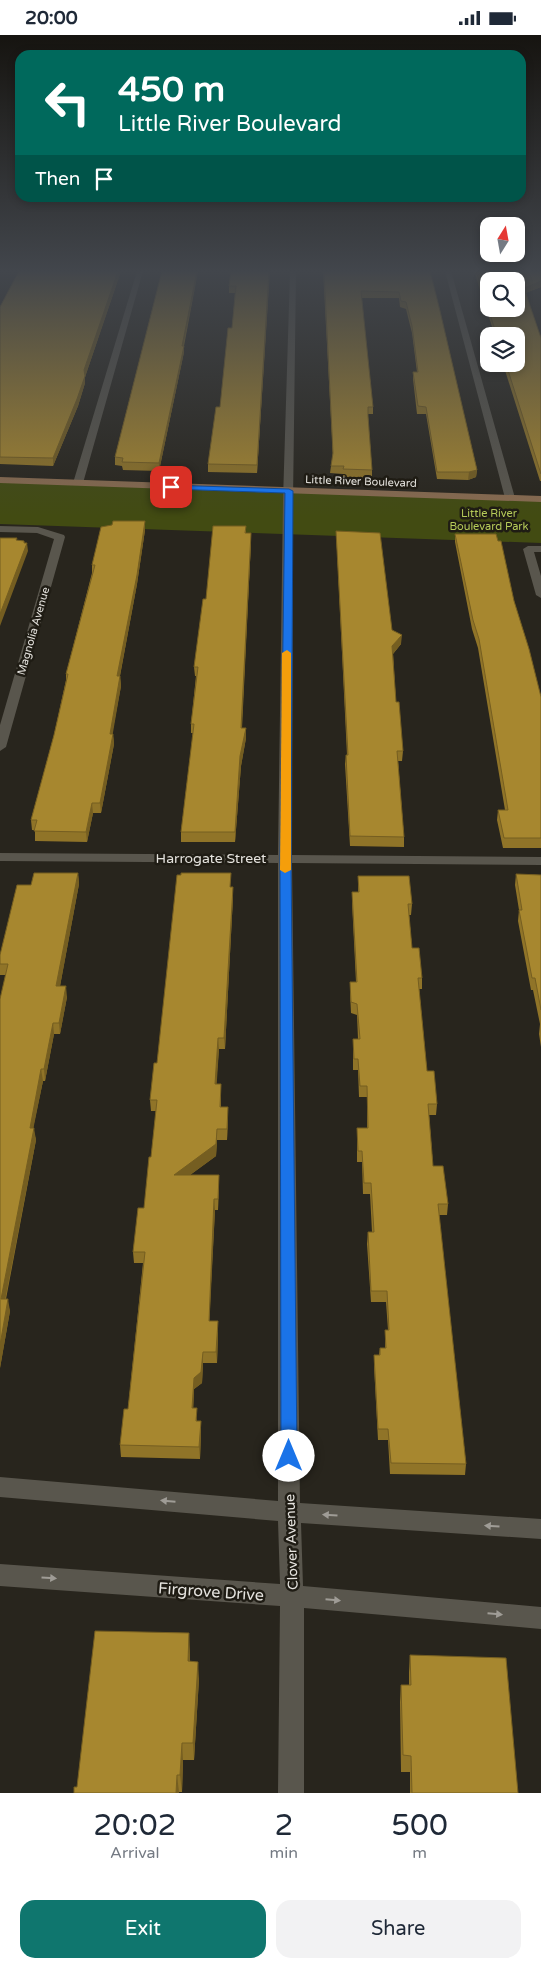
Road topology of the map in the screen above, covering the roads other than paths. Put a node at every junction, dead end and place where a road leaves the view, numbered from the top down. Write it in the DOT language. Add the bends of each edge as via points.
graph roads {
  1 [pos="116,353"];
  2 [pos="292,353"];
  3 [pos="470,353"];
  4 [pos="0,481"];
  5 [pos="78,483"];
  6 [pos="289,491"];
  7 [pos="510,498"];
  8 [pos="541,499"];
  9 [pos="0,529"];
  10 [pos="541,549"];
  11 [pos="541,595"];
  12 [pos="0,747"];
  13 [pos="0,857"];
  14 [pos="285,859"];
  15 [pos="541,861"];
  16 [pos="0,1487"];
  17 [pos="289,1512"];
  18 [pos="541,1529"];
  19 [pos="0,1575"];
  20 [pos="292,1597"];
  21 [pos="541,1618"];
  22 [pos="291,1793"];
  1 -- 5 [label="street"];
  2 -- 6 [label="street, Clover Avenue"];
  3 -- 7 [label="street"];
  4 -- 5 [label="street, Little River Boulevard"];
  5 -- 6 [label="street, Little River Boulevard"];
  6 -- 7 [label="street, Little River Boulevard"];
  6 -- 14 [label="street, Clover Avenue"];
  7 -- 8 [label="street, Little River Boulevard"];
  9 -- 12 [label="street, Magnolia Avenue" via="38,530 60,537"];
  10 -- 11 [label="street" via="528,549"];
  13 -- 14 [label="street, Harrogate Street"];
  14 -- 15 [label="street, Harrogate Street"];
  14 -- 17 [label="street, Clover Avenue"];
  17 -- 16 [label="street, one-way"];
  18 -- 17 [label="street, one-way"];
  17 -- 20 [label="street, Clover Avenue"];
  19 -- 20 [label="street, Firgrove Drive, one-way"];
  20 -- 21 [label="street, Firgrove Drive, one-way"];
  20 -- 22 [label="street, Clover Avenue"];
}
